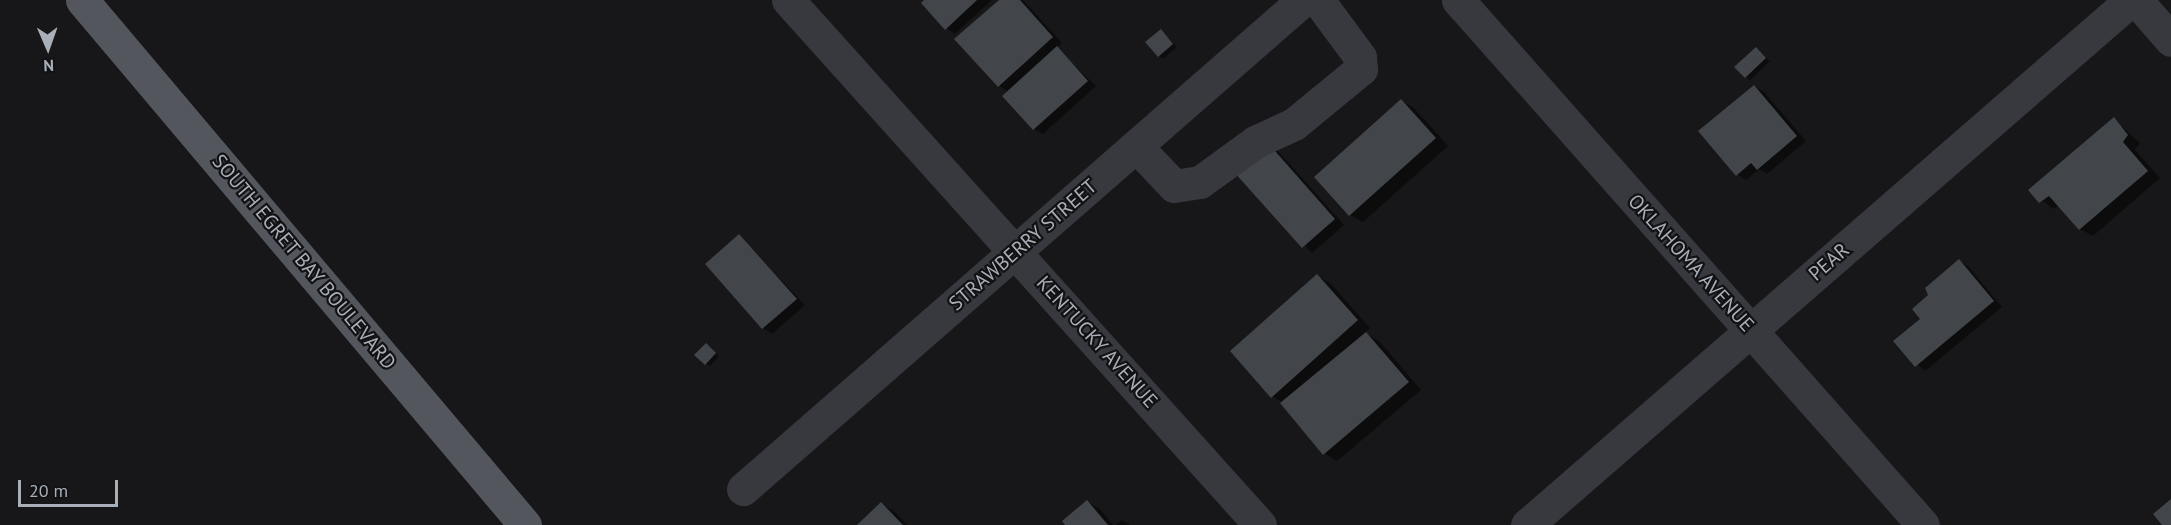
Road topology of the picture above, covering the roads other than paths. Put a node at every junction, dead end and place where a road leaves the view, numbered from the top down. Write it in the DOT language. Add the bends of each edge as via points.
graph roads {
  1 [pos="82,0"];
  2 [pos="788,0"];
  3 [pos="1302,0"];
  4 [pos="1318,0"];
  5 [pos="1458,0"];
  6 [pos="2131,0"];
  7 [pos="2136,0"];
  8 [pos="2171,40"];
  9 [pos="1136,146"];
  10 [pos="1015,251"];
  11 [pos="1751,330"];
  12 [pos="742,489"];
  13 [pos="525,525"];
  14 [pos="1260,525"];
  15 [pos="1527,525"];
  16 [pos="1923,525"];
  1 -- 13 [label="main road, SOUTH EGRET BAY BOULEVARD"];
  2 -- 10 [label="street, KENTUCKY AVENUE"];
  3 -- 9 [label="street, STRAWBERRY STREET"];
  4 -- 9 [label="street" via="1360,57 1361,69 1294,124 1256,142 1200,182 1174,186"];
  5 -- 11 [label="street, OKLAHOMA AVENUE"];
  6 -- 11 [label="street, PEAR"];
  7 -- 8 [label="street"];
  9 -- 10 [label="street, STRAWBERRY STREET"];
  10 -- 12 [label="street, STRAWBERRY STREET"];
  10 -- 14 [label="street, KENTUCKY AVENUE"];
  11 -- 15 [label="street, PEAR"];
  11 -- 16 [label="street, OKLAHOMA AVENUE"];
}
